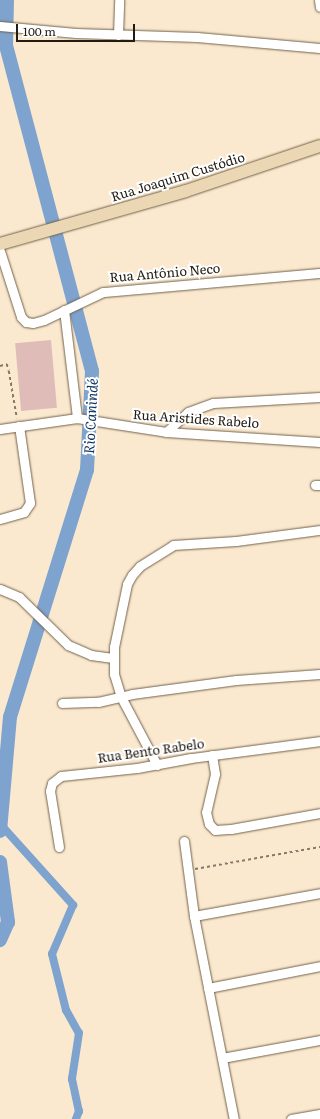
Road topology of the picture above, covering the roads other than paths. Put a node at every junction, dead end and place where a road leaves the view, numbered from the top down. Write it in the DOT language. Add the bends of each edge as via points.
graph roads {
  1 [pos="119,0"];
  2 [pos="319,0"];
  3 [pos="320,7"];
  4 [pos="0,26"];
  5 [pos="118,34"];
  6 [pos="320,48"];
  7 [pos="320,146"];
  8 [pos="0,244"];
  9 [pos="0,250"];
  10 [pos="320,273"];
  11 [pos="67,309"];
  12 [pos="320,397"];
  13 [pos="81,419"];
  14 [pos="19,426"];
  15 [pos="0,429"];
  16 [pos="166,432"];
  17 [pos="320,442"];
  18 [pos="0,519"];
  19 [pos="320,530"];
  20 [pos="0,590"];
  21 [pos="113,658"];
  22 [pos="320,674"];
  23 [pos="121,697"];
  24 [pos="62,703"];
  25 [pos="320,741"];
  26 [pos="212,755"];
  27 [pos="157,765"];
  28 [pos="320,813"];
  29 [pos="184,841"];
  30 [pos="59,847"];
  31 [pos="320,893"];
  32 [pos="194,916"];
  33 [pos="320,966"];
  34 [pos="208,988"];
  35 [pos="320,1040"];
  36 [pos="222,1058"];
  37 [pos="320,1114"];
  38 [pos="234,1119"];
  39 [pos="291,1119"];
  1 -- 5 [label="street"];
  2 -- 3 [label="street"];
  4 -- 5 [label="street"];
  5 -- 6 [label="street" via="167,34"];
  7 -- 8 [label="main road, Rua Joaquim Custódio" via="186,191"];
  9 -- 11 [label="street, Rua Antônio Neco" via="21,317 26,322 33,323"];
  10 -- 11 [label="street, Rua Antônio Neco" via="103,292"];
  11 -- 13 [label="street"];
  12 -- 16 [label="street" via="214,403 188,412"];
  13 -- 14 [label="street, Rua Aristides Rabelo"];
  13 -- 16 [label="street, Rua Aristides Rabelo"];
  14 -- 15 [label="street, Rua Aristides Rabelo"];
  14 -- 18 [label="street" via="29,508 20,514"];
  16 -- 17 [label="street, Rua Aristides Rabelo"];
  19 -- 21 [label="street" via="236,541 173,545 132,574 127,584"];
  20 -- 21 [label="street" via="19,597 68,644 92,655"];
  21 -- 23 [label="street"];
  22 -- 23 [label="street" via="219,683"];
  23 -- 24 [label="street" via="98,702"];
  23 -- 27 [label="street"];
  25 -- 26 [label="street, Rua Bento Rabelo"];
  26 -- 27 [label="street, Rua Bento Rabelo"];
  26 -- 28 [label="street" via="215,774 206,812 209,824 215,830"];
  27 -- 30 [label="street, Rua Bento Rabelo" via="61,776 55,779 50,791"];
  29 -- 32 [label="street"];
  31 -- 32 [label="street"];
  32 -- 34 [label="street"];
  33 -- 34 [label="street"];
  34 -- 36 [label="street"];
  35 -- 36 [label="street"];
  36 -- 38 [label="street"];
  37 -- 39 [label="street"];
}
